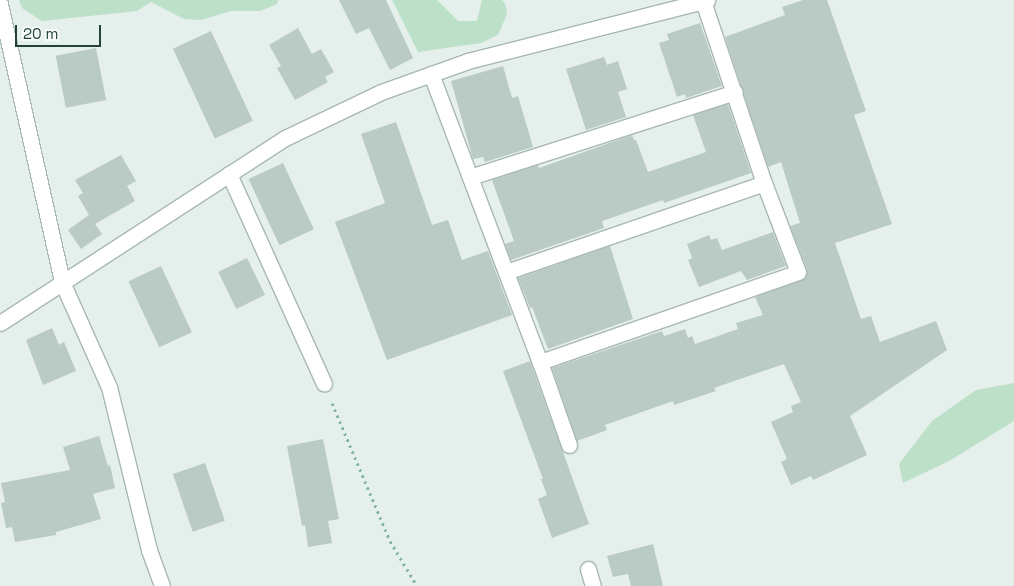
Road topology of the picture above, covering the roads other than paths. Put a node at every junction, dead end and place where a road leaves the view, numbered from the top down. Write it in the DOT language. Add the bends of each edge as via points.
graph roads {
  1 [pos="705,1"];
  2 [pos="0,4"];
  3 [pos="431,74"];
  4 [pos="735,92"];
  5 [pos="228,174"];
  6 [pos="470,177"];
  7 [pos="764,183"];
  8 [pos="506,272"];
  9 [pos="62,282"];
  10 [pos="0,323"];
  11 [pos="540,362"];
  12 [pos="324,383"];
  13 [pos="569,445"];
  14 [pos="588,568"];
  15 [pos="162,586"];
  16 [pos="592,586"];
  1 -- 3 [label="street" via="468,61"];
  1 -- 4 [label="street"];
  2 -- 9 [label="street"];
  3 -- 5 [label="street" via="380,92 285,138"];
  3 -- 6 [label="street"];
  4 -- 6 [label="street"];
  4 -- 7 [label="street"];
  5 -- 9 [label="street"];
  5 -- 12 [label="street"];
  6 -- 8 [label="street"];
  7 -- 8 [label="street"];
  7 -- 11 [label="street" via="798,272"];
  8 -- 11 [label="street"];
  9 -- 10 [label="street"];
  9 -- 15 [label="street" via="109,387 148,550"];
  11 -- 13 [label="street"];
  14 -- 16 [label="street"];
}
